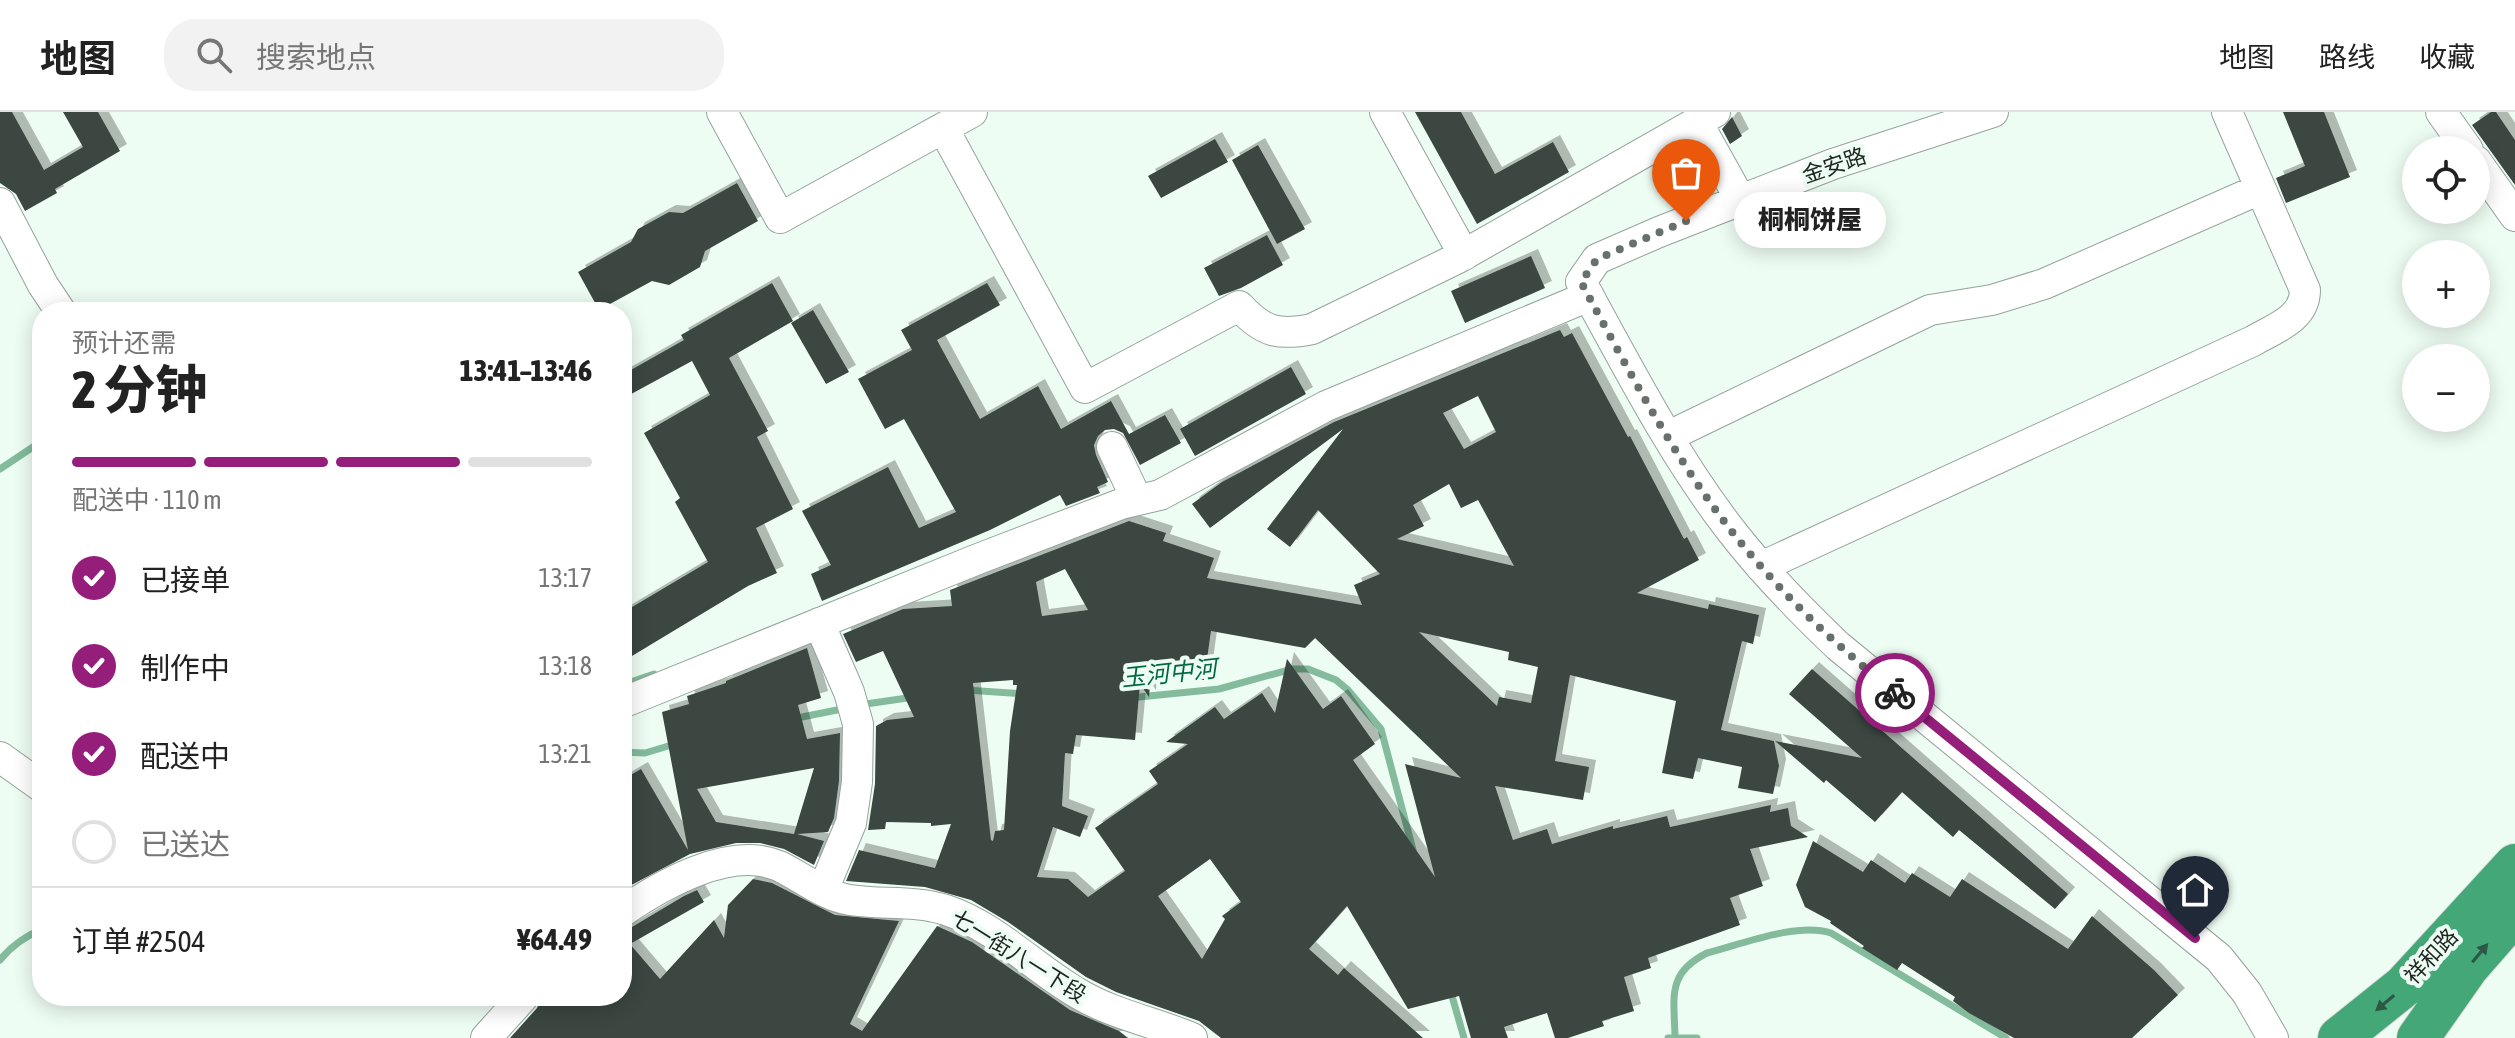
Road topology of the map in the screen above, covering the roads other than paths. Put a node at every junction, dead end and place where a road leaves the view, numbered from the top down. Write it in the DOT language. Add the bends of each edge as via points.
graph roads {
  1 [pos="722,112"];
  2 [pos="972,112"];
  3 [pos="1385,112"];
  4 [pos="1993,112"];
  5 [pos="2227,112"];
  6 [pos="2441,112"];
  7 [pos="1706,117"];
  8 [pos="943,128"];
  9 [pos="2458,136"];
  10 [pos="2490,181"];
  11 [pos="2260,189"];
  12 [pos="1740,199"];
  13 [pos="0,203"];
  14 [pos="2515,216"];
  15 [pos="1464,255"];
  16 [pos="1589,296"];
  17 [pos="54,302"];
  18 [pos="1669,436"];
  19 [pos="1112,447"];
  20 [pos="1137,500"];
  21 [pos="1761,567"];
  22 [pos="819,623"];
  23 [pos="632,699"];
  24 [pos="0,757"];
  25 [pos="32,780"];
  26 [pos="2515,865"];
  27 [pos="823,890"];
  28 [pos="632,906"];
  29 [pos="2515,913"];
  30 [pos="515,1006"];
  31 [pos="1181,1036"];
  32 [pos="2345,1037"];
  33 [pos="486,1038"];
  34 [pos="2273,1038"];
  35 [pos="2418,1038"];
  1 -- 8 [label="street" via="780,218"];
  2 -- 8 [label="street"];
  3 -- 15 [label="street"];
  4 -- 12 [label="street, 金安路"];
  5 -- 11 [label="street"];
  6 -- 9 [label="street"];
  7 -- 12 [label="street"];
  7 -- 15 [label="street"];
  8 -- 15 [label="street" via="1085,388 1239,306 1272,331 1312,329"];
  10 -- 14 [label="street"];
  11 -- 18 [label="street" via="2044,284 1992,300 1930,310"];
  11 -- 21 [label="street" via="2305,290 2294,317 2253,341"];
  12 -- 16 [label="street, 金安路" via="1597,259 1581,282"];
  13 -- 17 [label="street"];
  16 -- 18 [label="street"];
  16 -- 20 [label="street" via="1326,406 1160,495"];
  18 -- 21 [label="street"];
  19 -- 20 [label="street"];
  20 -- 22 [label="street"];
  21 -- 34 [label="street" via="1838,646 2219,958"];
  22 -- 23 [label="street"];
  22 -- 27 [label="street" via="858,724 851,823"];
  24 -- 25 [label="street"];
  26 -- 32 [label="highway, 祥和路, one-way" via="2404,986"];
  27 -- 28 [label="street, 七一街八一下段" via="777,865 735,861 676,880"];
  27 -- 31 [label="street, 七一街八一下段" via="848,900 948,911 1077,993"];
  35 -- 29 [label="highway, 祥和路, one-way" via="2468,967"];
  30 -- 33 [label="street"];
}
